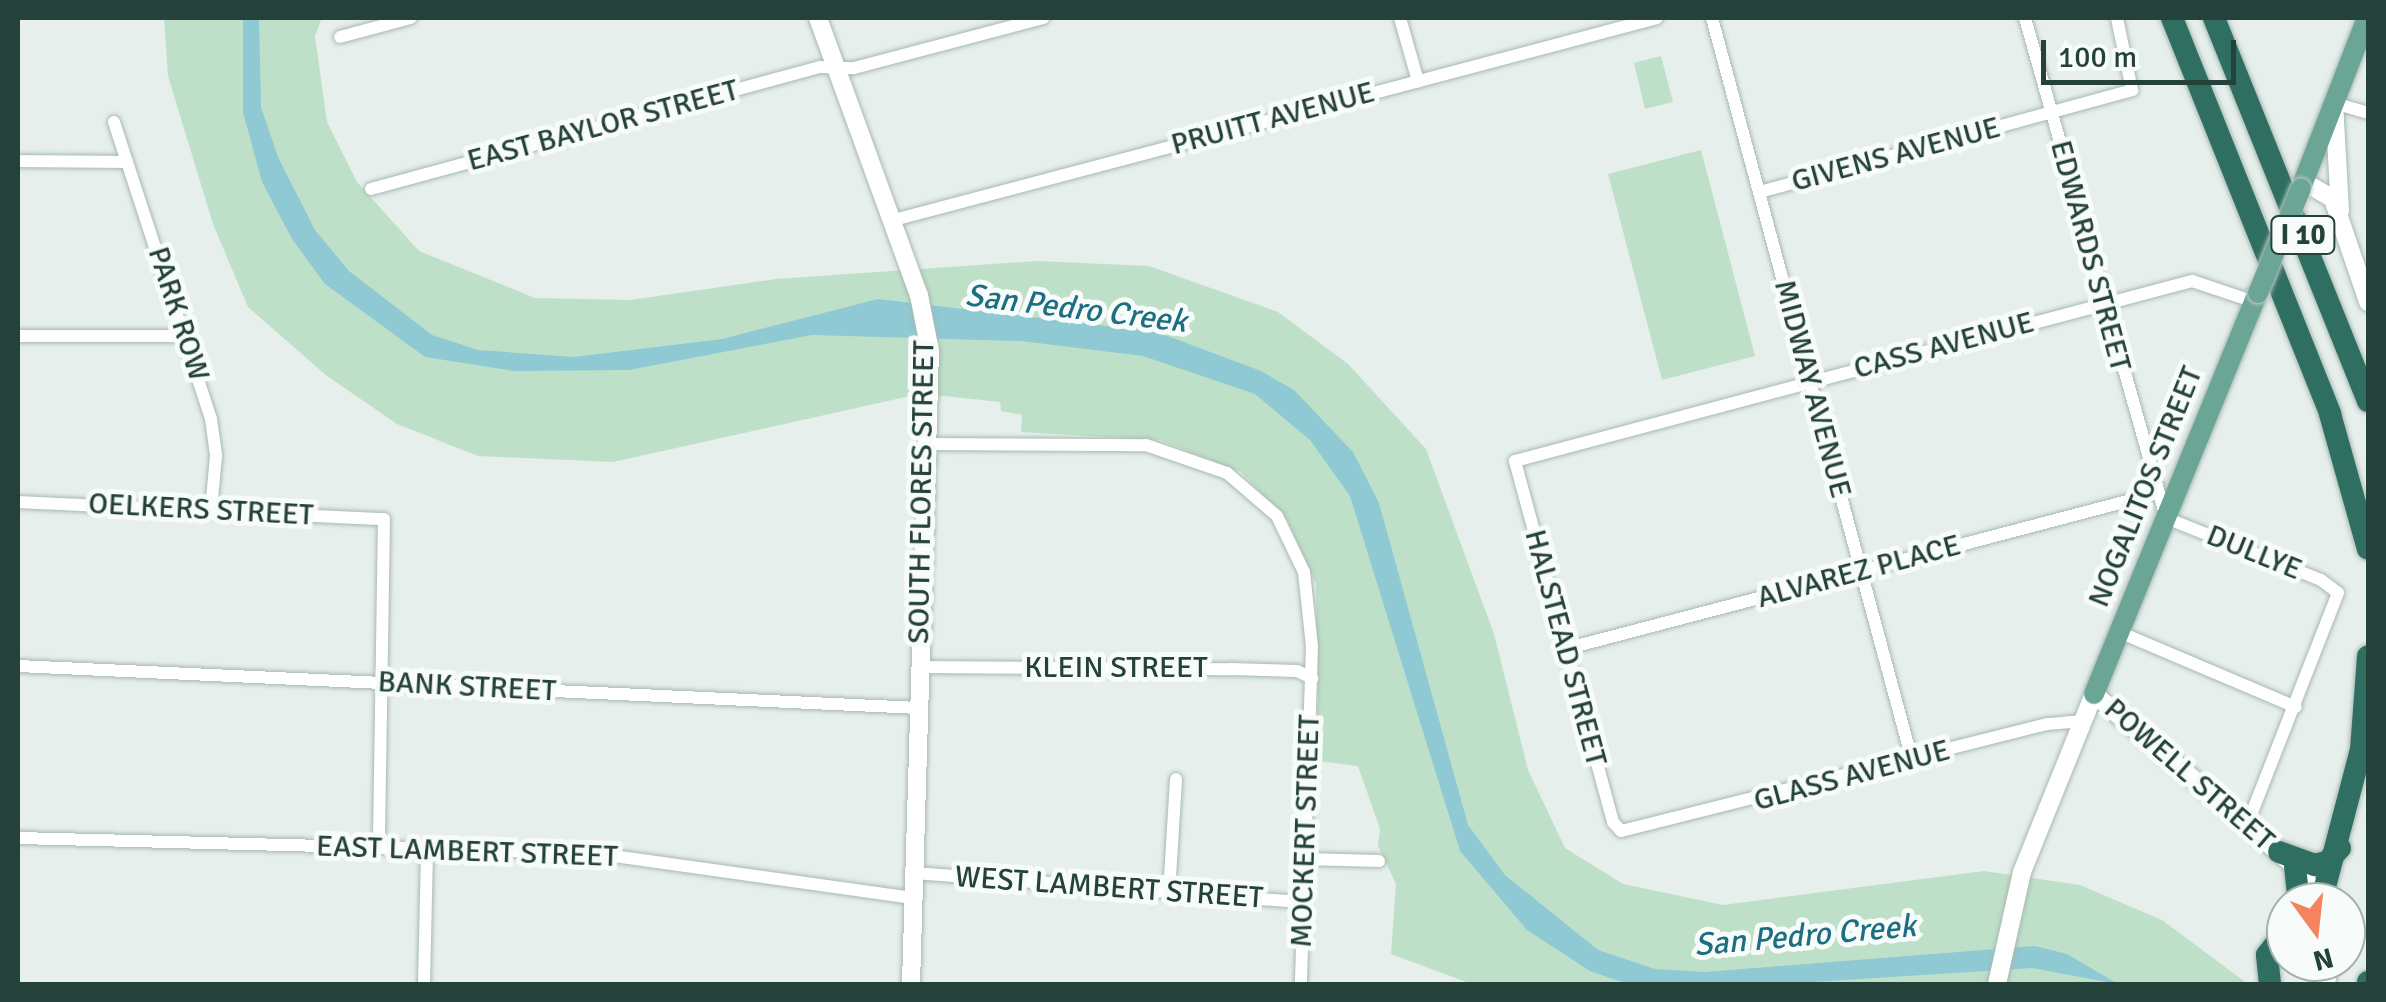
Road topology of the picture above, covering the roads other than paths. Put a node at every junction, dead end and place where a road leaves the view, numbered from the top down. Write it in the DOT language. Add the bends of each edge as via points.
graph roads {
  1 [pos="411,18"];
  2 [pos="818,18"];
  3 [pos="1043,18"];
  4 [pos="1400,18"];
  5 [pos="1656,18"];
  6 [pos="1712,18"];
  7 [pos="2026,18"];
  8 [pos="2116,18"];
  9 [pos="2159,18"];
  10 [pos="2172,18"];
  11 [pos="2214,18"];
  12 [pos="2226,18"];
  13 [pos="2367,18"];
  14 [pos="1001,23"];
  15 [pos="340,37"];
  16 [pos="836,68"];
  17 [pos="2237,68"];
  18 [pos="1418,81"];
  19 [pos="2196,86"];
  20 [pos="2334,103"];
  21 [pos="2052,113"];
  22 [pos="2368,114"];
  23 [pos="114,122"];
  24 [pos="18,161"];
  25 [pos="128,162"];
  26 [pos="2302,185"];
  27 [pos="371,189"];
  28 [pos="1760,192"];
  29 [pos="2340,216"];
  30 [pos="890,221"];
  31 [pos="2257,297"];
  32 [pos="2368,300"];
  33 [pos="2104,303"];
  34 [pos="18,336"];
  35 [pos="186,336"];
  36 [pos="1811,382"];
  37 [pos="2368,402"];
  38 [pos="926,444"];
  39 [pos="1515,461"];
  40 [pos="2154,494"];
  41 [pos="18,502"];
  42 [pos="211,510"];
  43 [pos="2166,518"];
  44 [pos="2368,548"];
  45 [pos="1862,572"];
  46 [pos="2120,632"];
  47 [pos="1564,649"];
  48 [pos="2368,656"];
  49 [pos="18,666"];
  50 [pos="918,667"];
  51 [pos="1312,678"];
  52 [pos="384,683"];
  53 [pos="2094,694"];
  54 [pos="2296,707"];
  55 [pos="917,708"];
  56 [pos="2083,721"];
  57 [pos="1912,760"];
  58 [pos="1176,779"];
  59 [pos="2247,825"];
  60 [pos="1621,831"];
  61 [pos="18,838"];
  62 [pos="379,847"];
  63 [pos="428,848"];
  64 [pos="2340,848"];
  65 [pos="1306,859"];
  66 [pos="2287,859"];
  67 [pos="1379,861"];
  68 [pos="914,873"];
  69 [pos="2293,882"];
  70 [pos="2306,882"];
  71 [pos="2329,882"];
  72 [pos="1168,894"];
  73 [pos="914,898"];
  74 [pos="1304,902"];
  75 [pos="424,984"];
  76 [pos="911,984"];
  77 [pos="1301,984"];
  78 [pos="1997,984"];
  1 -- 15 [label="street"];
  2 -- 16 [label="main road, SOUTH FLORES STREET"];
  3 -- 14 [label="street, EAST BAYLOR STREET"];
  4 -- 18 [label="street"];
  5 -- 18 [label="street, PRUITT AVENUE"];
  6 -- 28 [label="street, MIDWAY AVENUE"];
  7 -- 21 [label="street, EDWARDS STREET"];
  8 -- 21 [label="street, GIVENS AVENUE" via="2132,90"];
  9 -- 19 [label="highway, I 10"];
  10 -- 19 [label="highway"];
  11 -- 17 [label="highway"];
  12 -- 17 [label="highway, I 10"];
  13 -- 20 [label="main road, NOGALITOS STREET"];
  14 -- 16 [label="street, EAST BAYLOR STREET"];
  16 -- 27 [label="street, EAST BAYLOR STREET"];
  16 -- 30 [label="main road, SOUTH FLORES STREET"];
  17 -- 37 [label="highway, I 10"];
  18 -- 30 [label="street, PRUITT AVENUE"];
  19 -- 44 [label="highway, I 10" via="2330,414"];
  20 -- 22 [label="street"];
  20 -- 26 [label="main road, NOGALITOS STREET"];
  20 -- 29 [label="main road"];
  21 -- 28 [label="street, GIVENS AVENUE"];
  21 -- 33 [label="street, EDWARDS STREET"];
  23 -- 25 [label="street, PARK ROW"];
  24 -- 25 [label="street"];
  25 -- 35 [label="street, PARK ROW"];
  26 -- 29 [label="main road" via="2333,199"];
  26 -- 31 [label="main road, NOGALITOS STREET, bridge"];
  28 -- 36 [label="street, MIDWAY AVENUE"];
  29 -- 32 [label="main road"];
  30 -- 38 [label="main road, SOUTH FLORES STREET" via="925,318 931,397"];
  31 -- 33 [label="street, CASS AVENUE" via="2192,280"];
  31 -- 43 [label="main road, NOGALITOS STREET"];
  33 -- 36 [label="street, CASS AVENUE"];
  33 -- 40 [label="street, EDWARDS STREET"];
  34 -- 35 [label="street"];
  35 -- 42 [label="street, PARK ROW" via="216,443"];
  36 -- 39 [label="street, CASS AVENUE"];
  36 -- 45 [label="street, MIDWAY AVENUE"];
  38 -- 50 [label="main road, SOUTH FLORES STREET"];
  38 -- 51 [label="street" via="1146,446 1227,473 1277,516 1304,572"];
  39 -- 47 [label="street, HALSTEAD STREET"];
  40 -- 43 [label="street, EDWARDS STREET"];
  40 -- 45 [label="street, ALVAREZ PLACE"];
  41 -- 42 [label="street, OELKERS STREET"];
  42 -- 52 [label="street, OELKERS STREET" via="384,519"];
  43 -- 46 [label="main road, NOGALITOS STREET"];
  43 -- 54 [label="street, DULLYE" via="2321,580 2338,593"];
  45 -- 47 [label="street, ALVAREZ PLACE"];
  45 -- 57 [label="street, MIDWAY AVENUE"];
  46 -- 53 [label="main road, NOGALITOS STREET"];
  46 -- 54 [label="street"];
  47 -- 60 [label="street, HALSTEAD STREET" via="1612,822"];
  48 -- 64 [label="highway" via="2361,750"];
  49 -- 52 [label="street, BANK STREET"];
  50 -- 51 [label="street, KLEIN STREET" via="1232,669"];
  50 -- 55 [label="main road, SOUTH FLORES STREET"];
  51 -- 65 [label="street, MOCKERT STREET"];
  52 -- 55 [label="street, BANK STREET"];
  52 -- 62 [label="street"];
  53 -- 56 [label="main road, NOGALITOS STREET"];
  53 -- 59 [label="main road, POWELL STREET"];
  54 -- 59 [label="street"];
  55 -- 68 [label="main road, SOUTH FLORES STREET"];
  56 -- 57 [label="street, GLASS AVENUE" via="2047,724"];
  56 -- 78 [label="main road, NOGALITOS STREET" via="2022,872"];
  57 -- 60 [label="street, GLASS AVENUE"];
  58 -- 72 [label="street"];
  59 -- 66 [label="main road, POWELL STREET"];
  61 -- 62 [label="street, EAST LAMBERT STREET"];
  62 -- 63 [label="street, EAST LAMBERT STREET"];
  63 -- 73 [label="street, EAST LAMBERT STREET" via="592,853"];
  63 -- 75 [label="street"];
  64 -- 66 [label="highway" via="2327,862"];
  64 -- 71 [label="highway"];
  65 -- 67 [label="street"];
  65 -- 74 [label="street, MOCKERT STREET"];
  66 -- 69 [label="highway"];
  66 -- 70 [label="main road, POWELL STREET"];
  68 -- 72 [label="street, WEST LAMBERT STREET"];
  68 -- 73 [label="main road, SOUTH FLORES STREET"];
  72 -- 74 [label="street, WEST LAMBERT STREET"];
  73 -- 76 [label="main road, SOUTH FLORES STREET"];
  74 -- 77 [label="street, MOCKERT STREET"];
}
